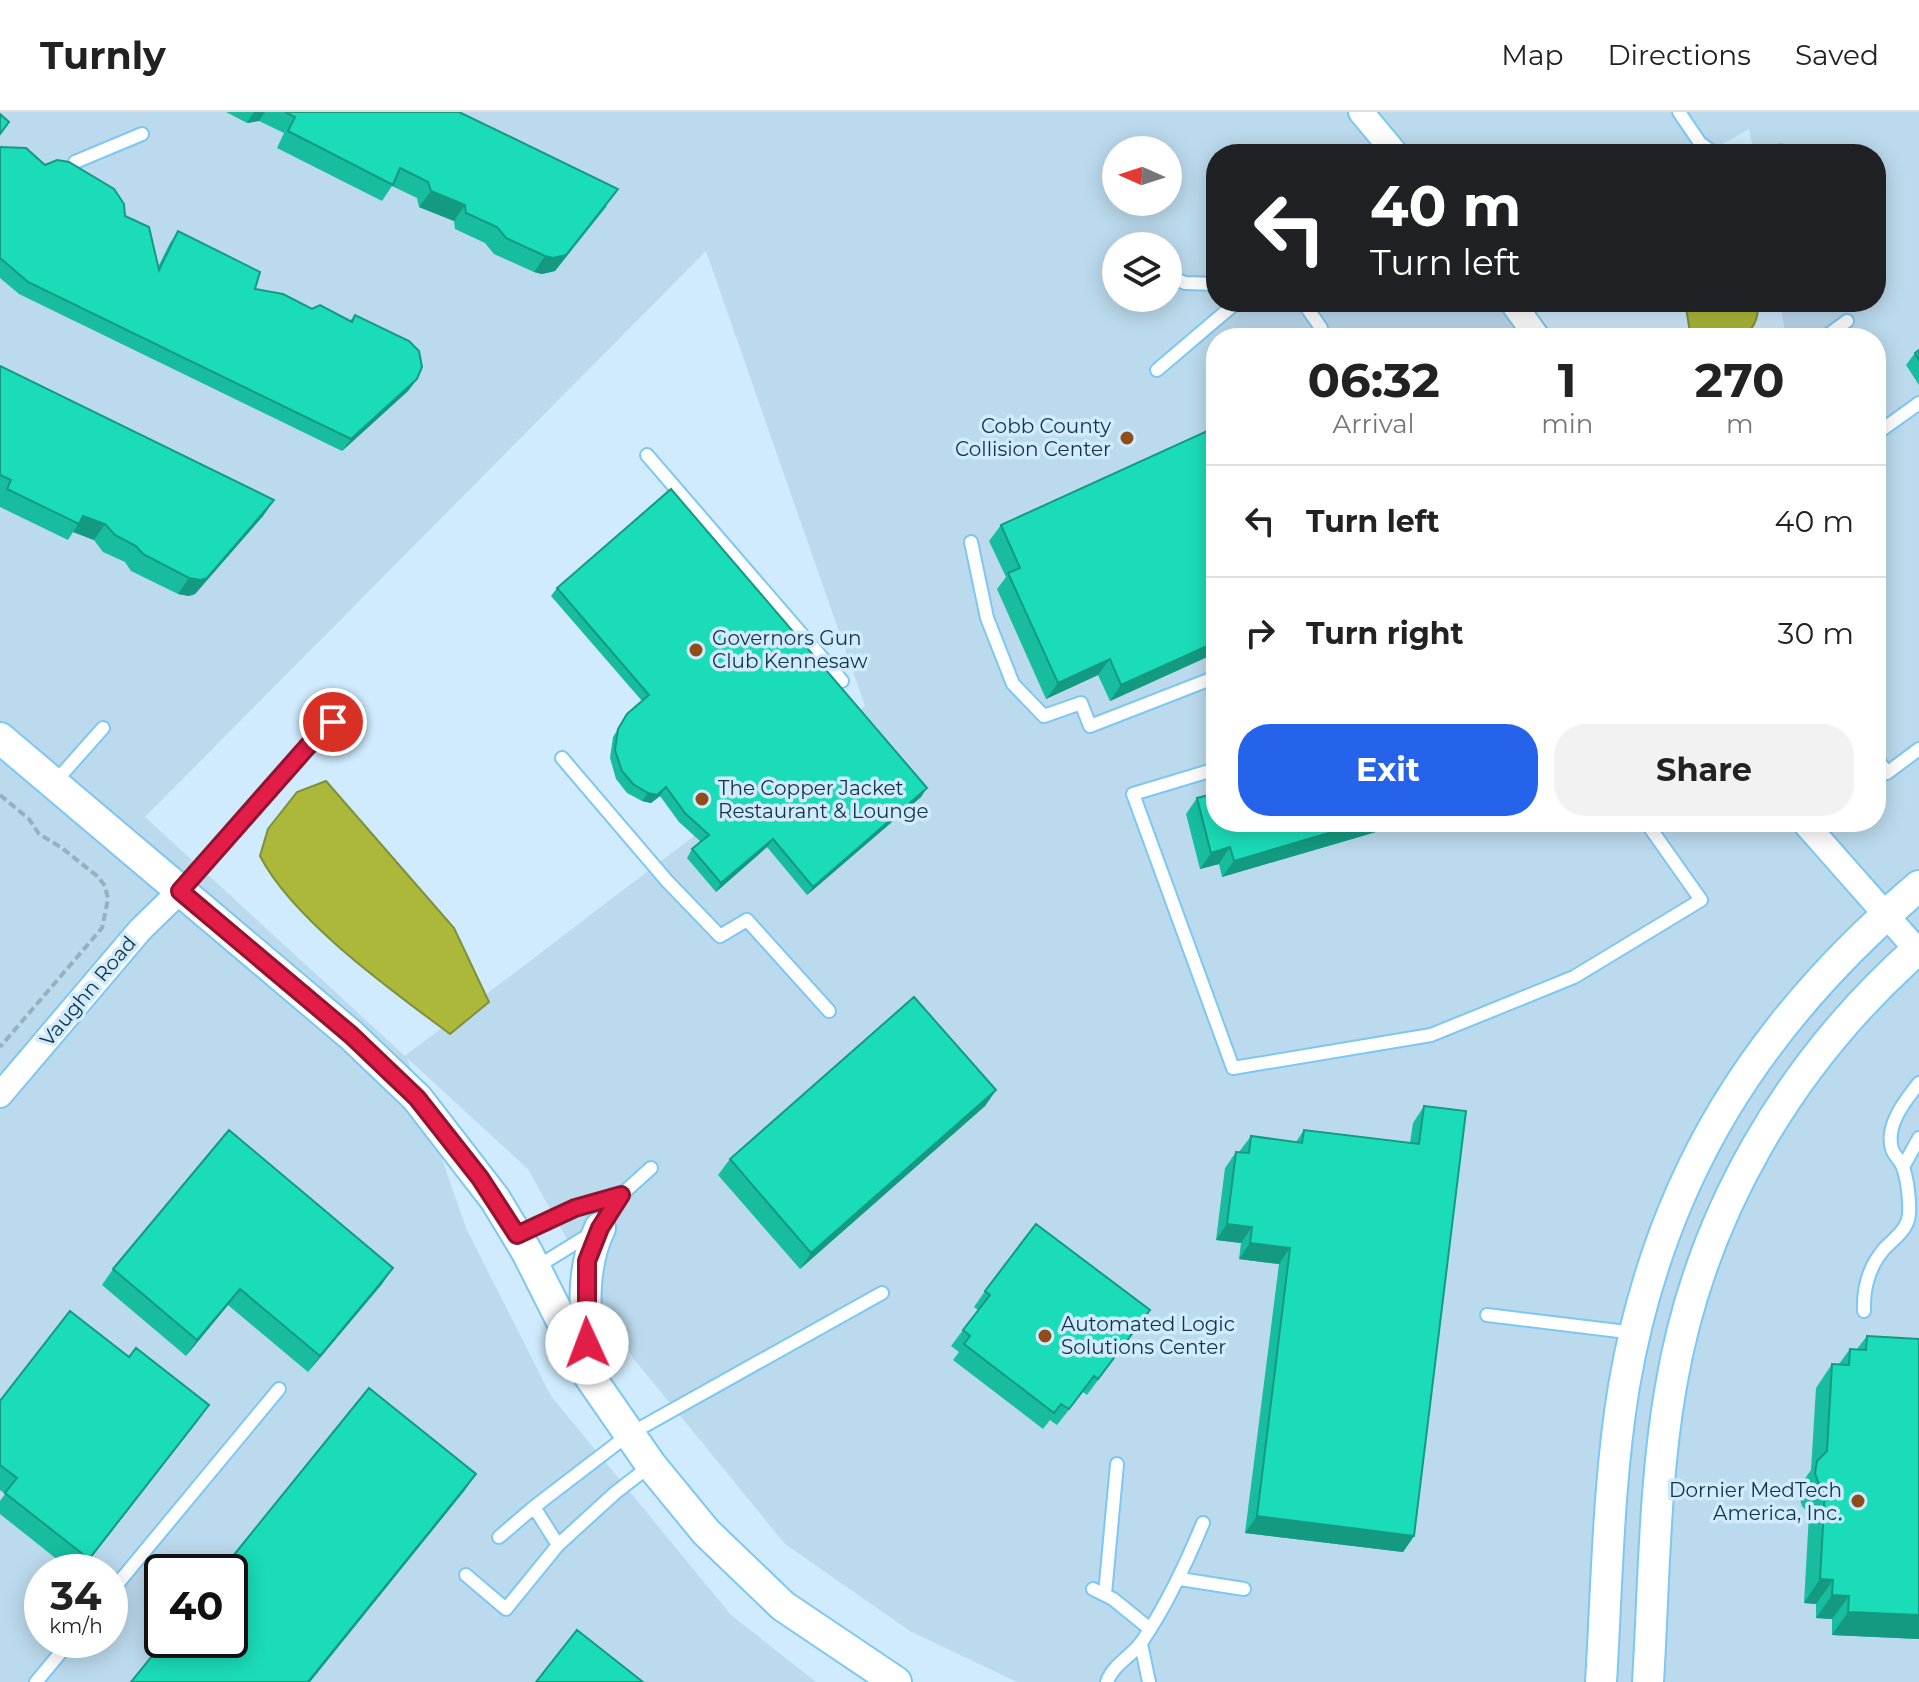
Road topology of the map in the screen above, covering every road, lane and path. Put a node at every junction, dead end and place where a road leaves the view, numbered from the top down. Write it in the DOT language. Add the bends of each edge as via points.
graph roads {
  1 [pos="1361,112"];
  2 [pos="1679,112"];
  3 [pos="142,134"];
  4 [pos="1388,144"];
  5 [pos="1701,144"];
  6 [pos="75,162"];
  7 [pos="1182,282"];
  8 [pos="1206,284"];
  9 [pos="1225,312"];
  10 [pos="1310,312"];
  11 [pos="1847,321"];
  12 [pos="1206,328"];
  13 [pos="1206,328"];
  14 [pos="1321,328"];
  15 [pos="1838,328"];
  16 [pos="1157,370"];
  17 [pos="1919,403"];
  18 [pos="1886,427"];
  19 [pos="647,455"];
  20 [pos="971,542"];
  21 [pos="842,681"];
  22 [pos="1206,681"];
  23 [pos="333,722"];
  24 [pos="103,728"];
  25 [pos="0,738"];
  26 [pos="1919,749"];
  27 [pos="562,758"];
  28 [pos="1206,772"];
  29 [pos="1886,772"];
  30 [pos="54,784"];
  31 [pos="0,795"];
  32 [pos="1653,832"];
  33 [pos="1813,832"];
  34 [pos="1919,886"];
  35 [pos="180,891"];
  36 [pos="1886,914"];
  37 [pos="1918,955"];
  38 [pos="829,1011"];
  39 [pos="0,1047"];
  40 [pos="1919,1083"];
  41 [pos="0,1095"];
  42 [pos="1919,1138"];
  43 [pos="1903,1167"];
  44 [pos="651,1168"];
  45 [pos="621,1195"];
  46 [pos="600,1228"];
  47 [pos="517,1235"];
  48 [pos="535,1268"];
  49 [pos="882,1293"];
  50 [pos="1864,1311"];
  51 [pos="1487,1315"];
  52 [pos="1635,1333"];
  53 [pos="590,1377"];
  54 [pos="279,1389"];
  55 [pos="628,1435"];
  56 [pos="1117,1464"];
  57 [pos="651,1465"];
  58 [pos="534,1507"];
  59 [pos="1203,1523"];
  60 [pos="499,1537"];
  61 [pos="558,1545"];
  62 [pos="128,1571"];
  63 [pos="466,1575"];
  64 [pos="1180,1579"];
  65 [pos="1244,1589"];
  66 [pos="1150,1629"];
  67 [pos="1141,1644"];
  68 [pos="56,1658"];
  69 [pos="36,1682"];
  70 [pos="896,1682"];
  71 [pos="1107,1682"];
  72 [pos="1149,1682"];
  73 [pos="1601,1682"];
  74 [pos="1648,1682"];
  1 -- 4 [label="street"];
  2 -- 5 [label="lane"];
  3 -- 6 [label="lane"];
  7 -- 8 [label="lane"];
  9 -- 12 [label="lane"];
  10 -- 14 [label="lane"];
  11 -- 15 [label="lane"];
  13 -- 16 [label="lane"];
  17 -- 18 [label="lane"];
  19 -- 21 [label="lane"];
  20 -- 22 [label="lane" via="987,618 1013,684 1044,716 1081,703 1090,726"];
  23 -- 35 [label="lane"];
  24 -- 30 [label="lane"];
  25 -- 30 [label="street"];
  26 -- 29 [label="lane"];
  27 -- 38 [label="lane" via="720,936 747,920"];
  28 -- 32 [label="lane" via="1133,794 1233,1068 1431,1035 1574,977 1701,900"];
  30 -- 35 [label="street"];
  31 -- 39 [label="path" via="39,834 97,876 108,899 102,928"];
  33 -- 36 [label="street"];
  34 -- 36 [label="street"];
  35 -- 41 [label="street, Vaughn Road" via="140,930"];
  35 -- 47 [label="street" via="351,1035 417,1098"];
  36 -- 37 [label="street"];
  36 -- 52 [label="street" via="1802,999 1728,1102 1680,1195 1647,1282"];
  37 -- 74 [label="street" via="1849,1016 1813,1059 1760,1139 1715,1228 1688,1311 1668,1404"];
  40 -- 43 [label="lane" via="1891,1133 1892,1150"];
  42 -- 43 [label="lane"];
  43 -- 50 [label="lane" via="1909,1215 1901,1234 1871,1268 1863,1292"];
  44 -- 45 [label="lane"];
  45 -- 46 [label="lane"];
  45 -- 47 [label="lane" via="575,1208"];
  46 -- 48 [label="lane"];
  46 -- 53 [label="street" via="585,1280"];
  47 -- 48 [label="street"];
  48 -- 53 [label="street"];
  49 -- 55 [label="lane"];
  51 -- 52 [label="lane"];
  52 -- 73 [label="street" via="1615,1464"];
  53 -- 55 [label="street"];
  54 -- 62 [label="lane"];
  55 -- 57 [label="street"];
  55 -- 58 [label="lane"];
  56 -- 66 [label="lane" via="1099,1591"];
  57 -- 61 [label="lane"];
  57 -- 70 [label="street" via="706,1532 783,1606"];
  58 -- 60 [label="lane"];
  58 -- 61 [label="lane"];
  59 -- 64 [label="lane"];
  61 -- 63 [label="lane" via="506,1609"];
  64 -- 65 [label="lane"];
  64 -- 66 [label="lane"];
  66 -- 67 [label="lane"];
  67 -- 71 [label="lane"];
  67 -- 72 [label="lane"];
  68 -- 69 [label="lane"];
}
